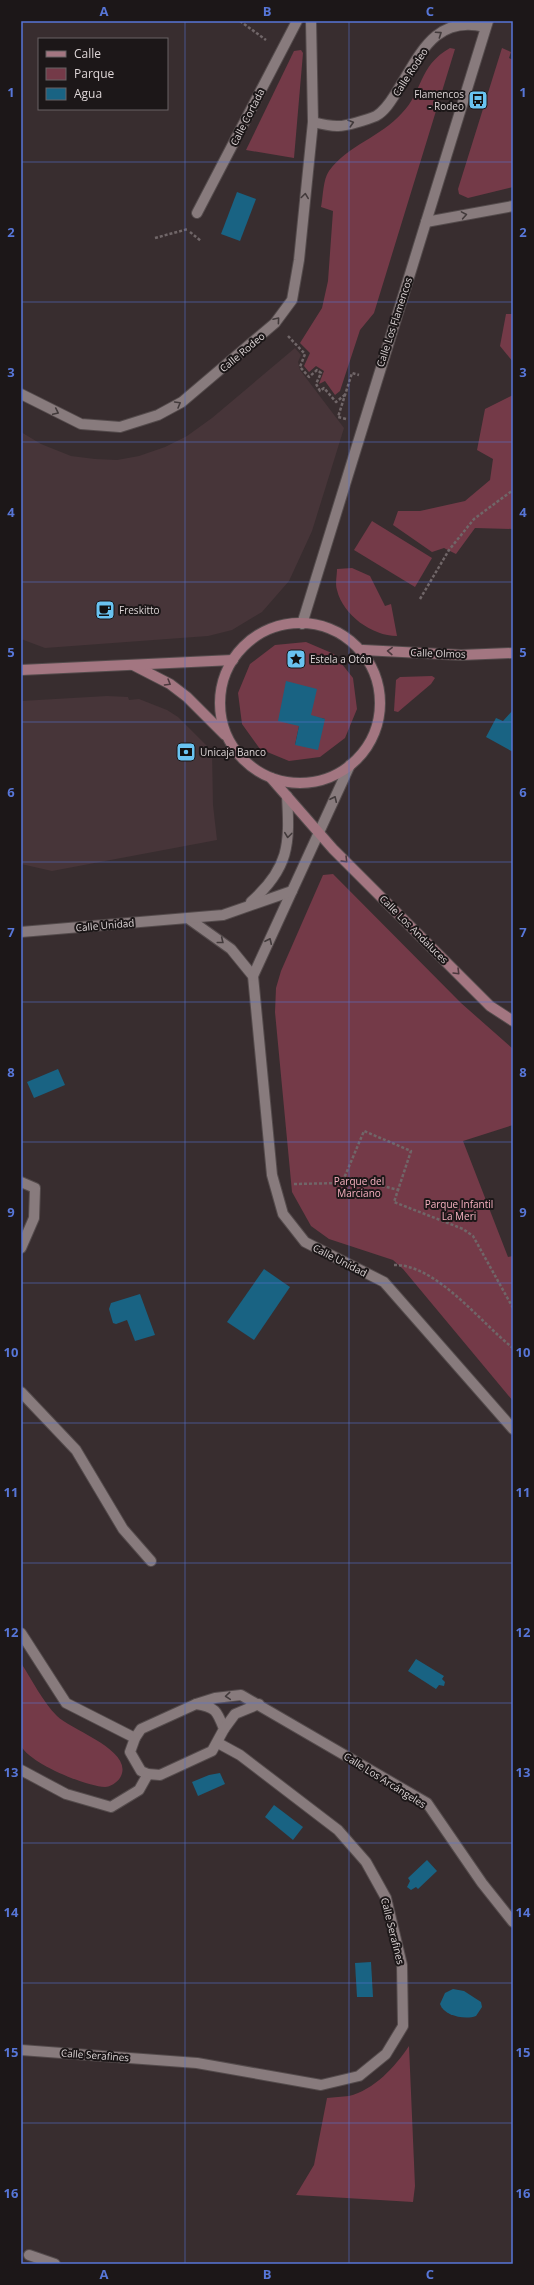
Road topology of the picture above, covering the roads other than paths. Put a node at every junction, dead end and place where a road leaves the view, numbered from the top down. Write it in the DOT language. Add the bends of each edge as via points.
graph roads {
  1 [pos="298,21"];
  2 [pos="311,21"];
  3 [pos="487,24"];
  4 [pos="313,122"];
  5 [pos="513,206"];
  6 [pos="197,213"];
  7 [pos="426,222"];
  8 [pos="21,394"];
  9 [pos="302,624"];
  10 [pos="364,650"];
  11 [pos="513,653"];
  12 [pos="233,660"];
  13 [pos="133,665"];
  14 [pos="21,670"];
  15 [pos="230,739"];
  16 [pos="350,765"];
  17 [pos="271,778"];
  18 [pos="287,796"];
  19 [pos="318,832"];
  20 [pos="292,891"];
  21 [pos="248,905"];
  22 [pos="189,918"];
  23 [pos="21,932"];
  24 [pos="253,976"];
  25 [pos="513,1021"];
  26 [pos="21,1182"];
  27 [pos="21,1248"];
  28 [pos="21,1392"];
  29 [pos="513,1429"];
  30 [pos="151,1561"];
  31 [pos="21,1633"];
  32 [pos="196,1704"];
  33 [pos="259,1704"];
  34 [pos="224,1729"];
  35 [pos="135,1738"];
  36 [pos="218,1743"];
  37 [pos="21,1770"];
  38 [pos="148,1774"];
  39 [pos="513,1922"];
  40 [pos="21,2050"];
  41 [pos="29,2255"];
  42 [pos="55,2264"];
  1 -- 6 [label="street, Calle Cortada"];
  2 -- 4 [label="street, Calle Rodeo"];
  4 -- 3 [label="street, Calle Rodeo, one-way" via="339,126 376,116 389,105 420,53 437,34 470,23"];
  3 -- 7 [label="street, Calle Los Flamencos"];
  8 -- 4 [label="street, Calle Rodeo, one-way" via="81,424 120,427 158,415 182,402 275,323 292,300"];
  7 -- 5 [label="street, one-way"];
  7 -- 9 [label="street, Calle Los Flamencos"];
  9 -- 10 [label="main road" via="332,630"];
  9 -- 12 [label="main road" via="283,625 264,632 247,644"];
  11 -- 10 [label="main road, Calle Olmos, one-way" via="461,655"];
  10 -- 16 [label="main road" via="378,684 380,710 374,734 362,755"];
  12 -- 13 [label="main road"];
  12 -- 15 [label="main road" via="224,679 220,703 223,726"];
  13 -- 14 [label="main road"];
  13 -- 15 [label="main road, one-way" via="170,684"];
  15 -- 17 [label="main road" via="234,748 250,766"];
  16 -- 17 [label="main road" via="342,772 319,782 294,784"];
  19 -- 16 [label="street, one-way"];
  17 -- 18 [label="main road, Calle Los Andaluces"];
  18 -- 19 [label="main road, Calle Los Andaluces"];
  18 -- 21 [label="street, Calle Unidad, one-way" via="289,828 280,869 268,887"];
  19 -- 20 [label="street"];
  19 -- 25 [label="main road, Calle Los Andaluces, one-way" via="490,1006"];
  20 -- 21 [label="street, Calle Unidad"];
  24 -- 20 [label="street, one-way"];
  21 -- 22 [label="street, Calle Unidad" via="223,915"];
  22 -- 23 [label="street, Calle Unidad"];
  22 -- 24 [label="street, one-way" via="231,949"];
  24 -- 29 [label="street, Calle Unidad" via="272,1175 283,1214 305,1242 384,1282"];
  26 -- 27 [label="street" via="35,1188 34,1218"];
  28 -- 30 [label="street" via="76,1450 123,1529"];
  31 -- 35 [label="street" via="66,1703"];
  33 -- 32 [label="street, Calle Los Arcángeles, one-way" via="241,1695 215,1698"];
  32 -- 34 [label="street" via="210,1706 217,1712"];
  32 -- 35 [label="street, Calle Los Arcángeles" via="141,1729"];
  33 -- 34 [label="street" via="235,1714"];
  33 -- 39 [label="street, Calle Los Arcángeles" via="427,1803 482,1883"];
  34 -- 36 [label="street"];
  35 -- 38 [label="street" via="130,1752 141,1770"];
  36 -- 38 [label="street" via="212,1751 160,1775"];
  36 -- 40 [label="street, Calle Serafines" via="240,1755 338,1830 366,1862 386,1898 402,1965 404,2026 386,2054 359,2076 321,2085 197,2063"];
  37 -- 38 [label="street" via="66,1794 111,1808 138,1790"];
  41 -- 42 [label="street"];
}
